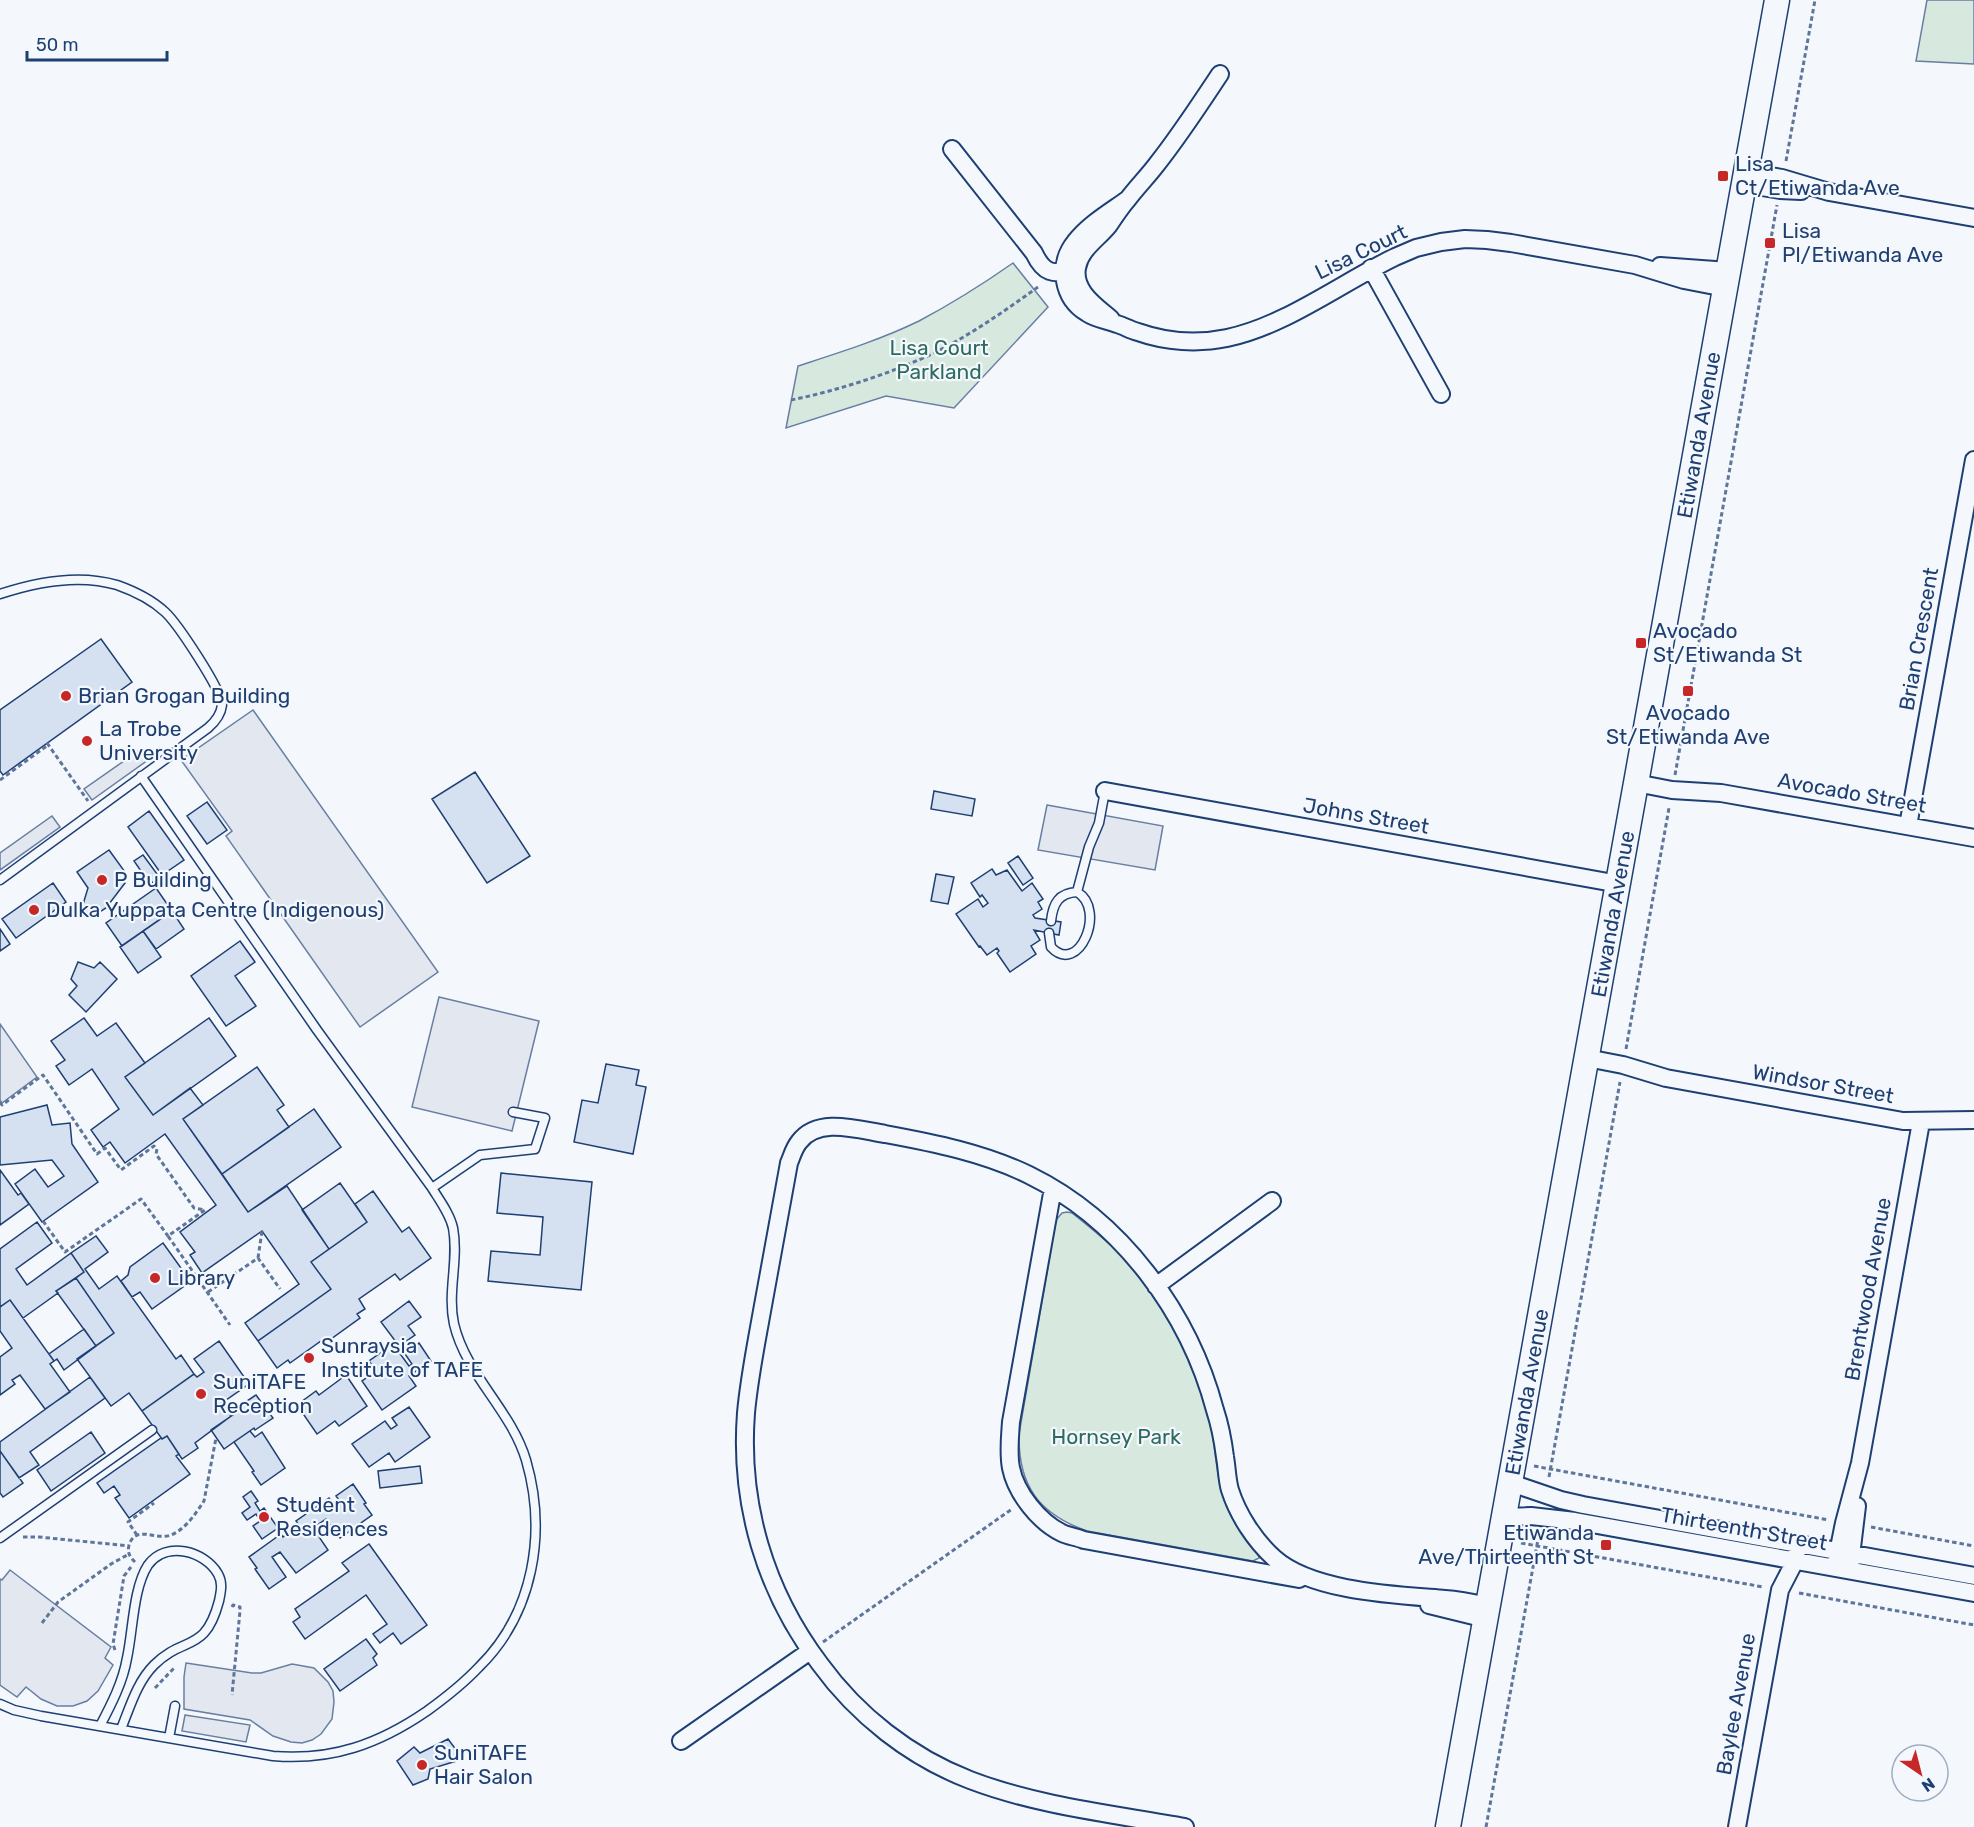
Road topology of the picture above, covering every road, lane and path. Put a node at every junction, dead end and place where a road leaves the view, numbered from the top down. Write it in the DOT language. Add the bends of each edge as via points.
graph roads {
  1 [pos="1777,0"];
  2 [pos="1815,0"];
  3 [pos="1220,74"];
  4 [pos="952,149"];
  5 [pos="1745,178"];
  6 [pos="1781,184"];
  7 [pos="1974,218"];
  8 [pos="1068,268"];
  9 [pos="1371,268"];
  10 [pos="1727,279"];
  11 [pos="1038,287"];
  12 [pos="1441,394"];
  13 [pos="791,400"];
  14 [pos="1974,460"];
  15 [pos="0,594"];
  16 [pos="141,776"];
  17 [pos="1638,777"];
  18 [pos="0,780"];
  19 [pos="1673,784"];
  20 [pos="1106,791"];
  21 [pos="94,810"];
  22 [pos="1908,826"];
  23 [pos="1974,838"];
  24 [pos="0,880"];
  25 [pos="1619,884"];
  26 [pos="1077,892"];
  27 [pos="1051,921"];
  28 [pos="1049,933"];
  29 [pos="1586,1064"];
  30 [pos="1622,1071"];
  31 [pos="0,1102"];
  32 [pos="513,1112"];
  33 [pos="1974,1120"];
  34 [pos="1921,1122"];
  35 [pos="432,1188"];
  36 [pos="1053,1188"];
  37 [pos="1272,1201"];
  38 [pos="43,1221"];
  39 [pos="262,1231"];
  40 [pos="168,1236"];
  41 [pos="258,1258"];
  42 [pos="1156,1286"];
  43 [pos="280,1289"];
  44 [pos="208,1292"];
  45 [pos="230,1325"];
  46 [pos="152,1430"];
  47 [pos="216,1438"];
  48 [pos="1550,1469"];
  49 [pos="1513,1473"];
  50 [pos="1545,1495"];
  51 [pos="1026,1500"];
  52 [pos="154,1503"];
  53 [pos="1542,1518"];
  54 [pos="1850,1523"];
  55 [pos="1503,1528"];
  56 [pos="138,1535"];
  57 [pos="22,1537"];
  58 [pos="0,1538"];
  59 [pos="129,1546"];
  60 [pos="1537,1546"];
  61 [pos="1974,1546"];
  62 [pos="1777,1549"];
  63 [pos="1797,1553"];
  64 [pos="129,1554"];
  65 [pos="1844,1561"];
  66 [pos="1974,1576"];
  67 [pos="1317,1582"];
  68 [pos="1780,1590"];
  69 [pos="1974,1593"];
  70 [pos="230,1610"];
  71 [pos="1487,1612"];
  72 [pos="42,1623"];
  73 [pos="1974,1624"];
  74 [pos="810,1651"];
  75 [pos="118,1654"];
  76 [pos="176,1666"];
  77 [pos="232,1695"];
  78 [pos="0,1704"];
  79 [pos="131,1704"];
  80 [pos="175,1706"];
  81 [pos="100,1726"];
  82 [pos="121,1730"];
  83 [pos="169,1738"];
  84 [pos="681,1741"];
  85 [pos="1185,1827"];
  86 [pos="1448,1827"];
  87 [pos="1486,1827"];
  88 [pos="1737,1827"];
  1 -- 5 [label="street, Etiwanda Avenue"];
  2 -- 6 [label="path"];
  3 -- 8 [label="street" via="1182,131 1107,227"];
  4 -- 8 [label="street" via="1034,253"];
  5 -- 6 [label="street"];
  5 -- 10 [label="street, Etiwanda Avenue"];
  6 -- 7 [label="street"];
  6 -- 19 [label="path"];
  8 -- 9 [label="street, Lisa Court" via="1083,292 1116,324 1182,341 1247,333"];
  9 -- 10 [label="street, Lisa Court" via="1416,248 1465,239"];
  9 -- 12 [label="street"];
  10 -- 17 [label="street, Etiwanda Avenue"];
  11 -- 13 [label="path" via="936,352 844,386"];
  14 -- 22 [label="street, Brian Crescent"];
  15 -- 16 [label="lane" via="42,583 94,581 135,592 173,621 218,692 221,709 208,728"];
  16 -- 21 [label="lane"];
  16 -- 35 [label="lane"];
  17 -- 19 [label="street, Avocado Street"];
  17 -- 25 [label="street, Etiwanda Avenue"];
  18 -- 21 [label="path" via="47,744"];
  19 -- 22 [label="street, Avocado Street"];
  19 -- 30 [label="path"];
  20 -- 25 [label="street, Johns Street"];
  20 -- 26 [label="lane"];
  21 -- 24 [label="lane"];
  22 -- 23 [label="street, Avocado Street"];
  25 -- 29 [label="street, Etiwanda Avenue"];
  26 -- 27 [label="lane" via="1057,900"];
  26 -- 28 [label="lane" via="1087,899 1090,911 1082,945 1073,953 1060,954 1051,947"];
  29 -- 30 [label="street, Windsor Street"];
  29 -- 49 [label="street, Etiwanda Avenue"];
  30 -- 34 [label="street, Windsor Street"];
  30 -- 48 [label="path"];
  31 -- 40 [label="path" via="2,1105 42,1075 97,1154 105,1148 121,1170 154,1146 194,1208 205,1210"];
  32 -- 35 [label="lane" via="545,1118 535,1149 480,1155"];
  33 -- 34 [label="street, Windsor Street"];
  34 -- 54 [label="street, Brentwood Avenue"];
  35 -- 83 [label="lane" via="453,1227 451,1305 461,1345 519,1442 531,1482 536,1550 512,1623 481,1666 458,1687 411,1722 364,1745 291,1758"];
  36 -- 42 [label="street" via="1107,1230"];
  36 -- 51 [label="street" via="1011,1422 1011,1470"];
  36 -- 74 [label="street" via="1027,1174 956,1149 845,1128 816,1129 794,1150 750,1376 745,1449 755,1532 784,1609"];
  37 -- 42 [label="street"];
  38 -- 40 [label="path" via="65,1252 141,1198"];
  39 -- 41 [label="path"];
  40 -- 44 [label="path"];
  41 -- 43 [label="path"];
  41 -- 44 [label="path"];
  42 -- 67 [label="street" via="1185,1330 1201,1365 1219,1422 1237,1508 1275,1559"];
  44 -- 45 [label="path"];
  46 -- 58 [label="lane"];
  47 -- 56 [label="path" via="204,1500 188,1523 172,1535"];
  48 -- 49 [label="path"];
  48 -- 50 [label="path"];
  48 -- 54 [label="path"];
  49 -- 50 [label="street, Thirteenth Street"];
  49 -- 55 [label="street, Etiwanda Avenue"];
  50 -- 62 [label="street, Thirteenth Street"];
  51 -- 67 [label="street" via="1044,1521 1084,1540"];
  51 -- 74 [label="path"];
  52 -- 56 [label="path" via="128,1522"];
  53 -- 55 [label="street, Thirteenth Street"];
  53 -- 60 [label="path"];
  53 -- 62 [label="street, Thirteenth Street"];
  54 -- 61 [label="path"];
  54 -- 65 [label="street, Brentwood Avenue"];
  55 -- 60 [label="path"];
  55 -- 71 [label="street, Etiwanda Avenue"];
  56 -- 59 [label="path"];
  57 -- 59 [label="path"];
  59 -- 64 [label="path"];
  60 -- 68 [label="path"];
  60 -- 87 [label="path"];
  62 -- 63 [label="street, Thirteenth Street"];
  62 -- 68 [label="street, Baylee Avenue"];
  63 -- 65 [label="street, Thirteenth Street"];
  63 -- 68 [label="street, Baylee Avenue"];
  64 -- 72 [label="path" via="58,1602"];
  64 -- 75 [label="path" via="135,1561 124,1576 113,1644"];
  65 -- 66 [label="street, Thirteenth Street"];
  65 -- 69 [label="street, Thirteenth Street"];
  67 -- 71 [label="street" via="1402,1597 1448,1599"];
  68 -- 73 [label="path"];
  68 -- 88 [label="street, Baylee Avenue"];
  70 -- 77 [label="path" via="233,1605 240,1607"];
  71 -- 86 [label="street, Etiwanda Avenue"];
  74 -- 84 [label="street"];
  74 -- 85 [label="street" via="860,1710 930,1762 1006,1792"];
  76 -- 79 [label="path" via="140,1706"];
  78 -- 81 [label="lane"];
  79 -- 81 [label="lane" via="143,1677 154,1665 198,1640 210,1625 221,1583 218,1574 200,1556 189,1551 168,1552 149,1564 138,1590 121,1681"];
  79 -- 82 [label="lane"];
  80 -- 83 [label="lane"];
  81 -- 82 [label="lane"];
  82 -- 83 [label="lane"];
}
